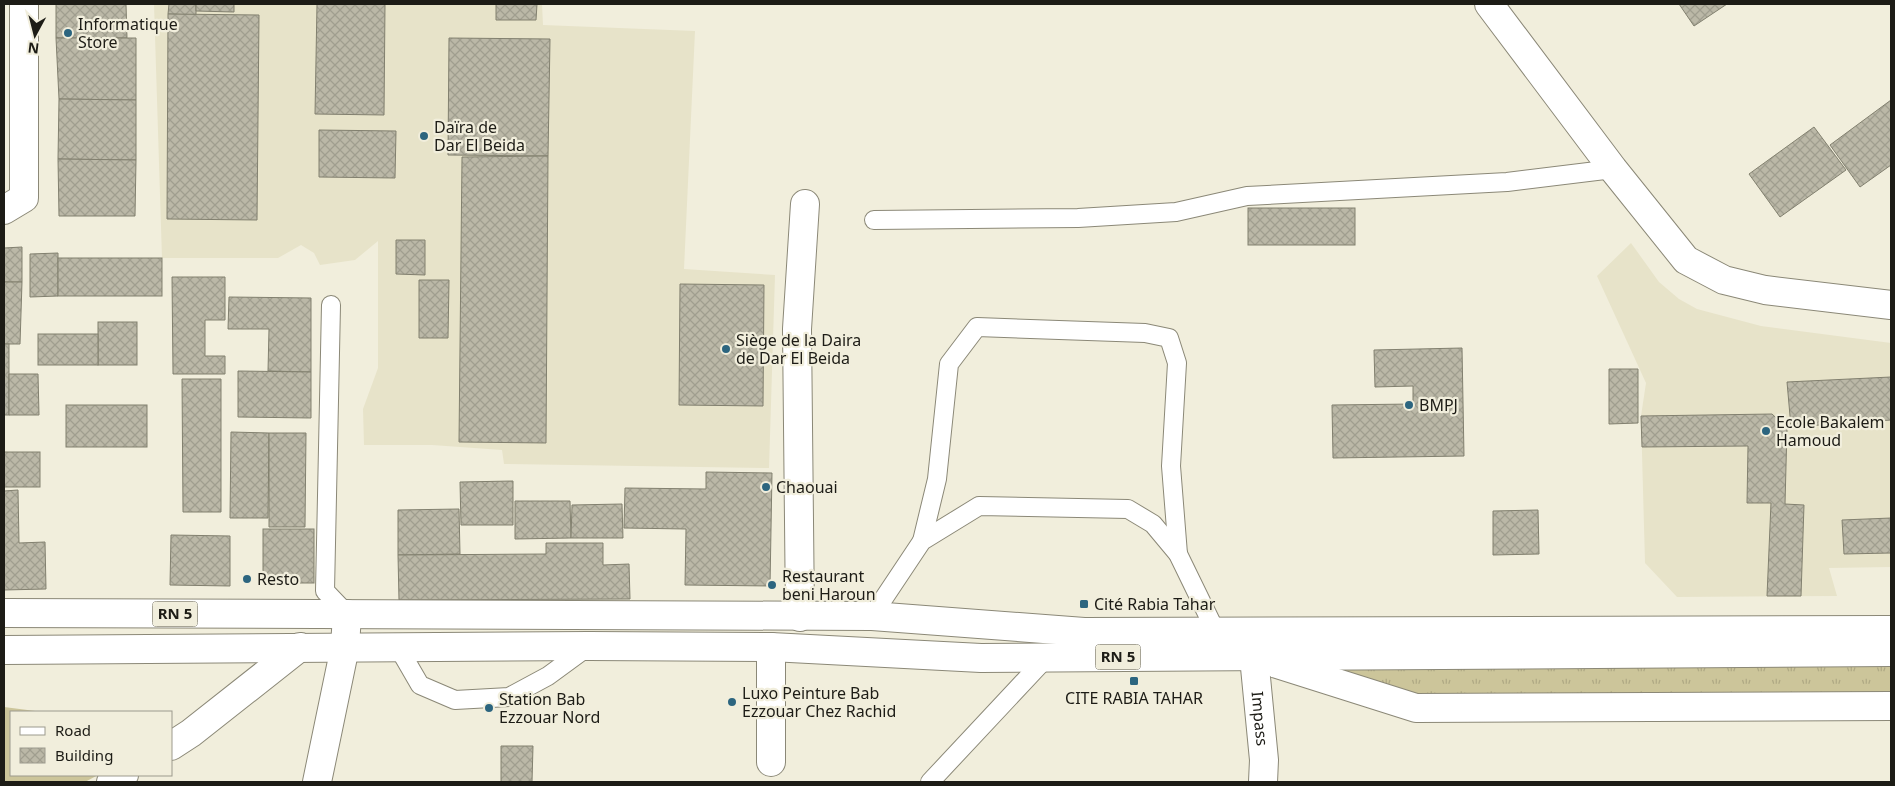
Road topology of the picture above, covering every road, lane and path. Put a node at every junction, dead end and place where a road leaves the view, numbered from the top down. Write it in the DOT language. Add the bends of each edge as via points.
graph roads {
  1 [pos="24,4"];
  2 [pos="1489,4"];
  3 [pos="1613,169"];
  4 [pos="805,204"];
  5 [pos="4,210"];
  6 [pos="874,220"];
  7 [pos="330,305"];
  8 [pos="1891,306"];
  9 [pos="922,541"];
  10 [pos="1178,554"];
  11 [pos="4,613"];
  12 [pos="347,614"];
  13 [pos="800,616"];
  14 [pos="872,616"];
  15 [pos="1215,630"];
  16 [pos="1891,630"];
  17 [pos="589,646"];
  18 [pos="300,647"];
  19 [pos="345,647"];
  20 [pos="398,647"];
  21 [pos="771,647"];
  22 [pos="4,650"];
  23 [pos="1891,652"];
  24 [pos="1047,657"];
  25 [pos="1254,657"];
  26 [pos="1891,706"];
  27 [pos="172,745"];
  28 [pos="771,762"];
  29 [pos="122,776"];
  30 [pos="111,782"];
  31 [pos="317,782"];
  32 [pos="930,782"];
  33 [pos="1263,782"];
  1 -- 5 [label="main road" via="24,198"];
  2 -- 3 [label="main road"];
  3 -- 6 [label="lane" via="1507,182 1247,196 1176,212 1078,218"];
  3 -- 8 [label="main road" via="1686,260 1724,280 1764,290"];
  4 -- 13 [label="main road" via="797,329"];
  7 -- 12 [label="lane" via="325,591"];
  9 -- 10 [label="lane" via="979,506 1128,509 1153,524"];
  9 -- 10 [label="lane" via="937,478 949,364 977,327 1145,333 1169,338 1177,364 1171,466"];
  9 -- 14 [label="lane"];
  10 -- 15 [label="lane"];
  11 -- 12 [label="main road, RN 5"];
  12 -- 13 [label="main road, RN 5"];
  12 -- 19 [label="main road"];
  13 -- 14 [label="main road, RN 5"];
  14 -- 15 [label="main road, RN 5" via="1084,632"];
  15 -- 16 [label="main road, RN 5"];
  17 -- 20 [label="main road, RN 5"];
  17 -- 20 [label="lane" via="548,676 509,697 455,700 420,685"];
  17 -- 21 [label="main road, RN 5"];
  18 -- 19 [label="main road, RN 5"];
  18 -- 22 [label="main road, RN 5"];
  18 -- 27 [label="main road"];
  19 -- 20 [label="main road, RN 5"];
  19 -- 31 [label="main road"];
  21 -- 24 [label="main road, RN 5" via="981,658"];
  21 -- 28 [label="main road"];
  23 -- 25 [label="main road, RN 5"];
  24 -- 25 [label="main road, RN 5"];
  24 -- 32 [label="lane"];
  25 -- 26 [label="main road" via="1416,708"];
  25 -- 33 [label="main road, Impass" via="1264,760"];
  29 -- 30 [label="main road"];
}
